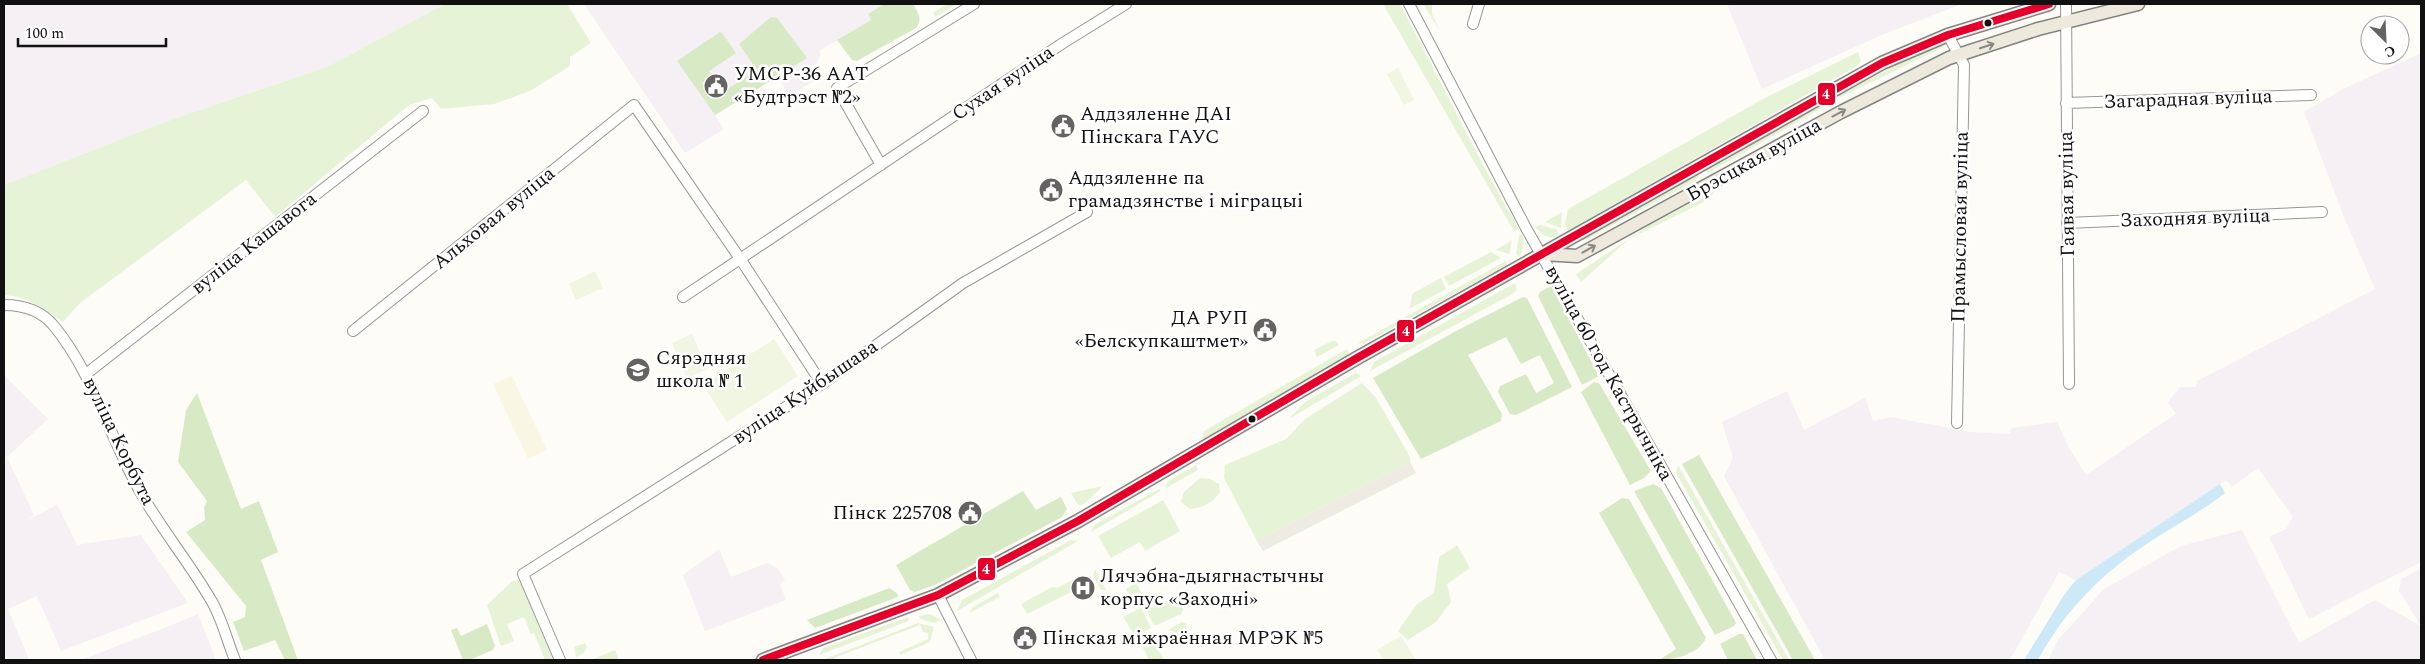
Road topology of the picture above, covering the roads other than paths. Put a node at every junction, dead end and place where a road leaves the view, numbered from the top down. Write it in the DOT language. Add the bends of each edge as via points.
graph roads {
  1 [pos="974,4"];
  2 [pos="1126,4"];
  3 [pos="1409,4"];
  4 [pos="1479,4"];
  5 [pos="2049,4"];
  6 [pos="2066,4"];
  7 [pos="2138,4"];
  8 [pos="2067,22"];
  9 [pos="1473,24"];
  10 [pos="1948,35"];
  11 [pos="1958,55"];
  12 [pos="2311,95"];
  13 [pos="2066,103"];
  14 [pos="423,111"];
  15 [pos="882,164"];
  16 [pos="1087,212"];
  17 [pos="2322,212"];
  18 [pos="2067,223"];
  19 [pos="1542,254"];
  20 [pos="741,260"];
  21 [pos="683,297"];
  22 [pos="4,305"];
  23 [pos="353,331"];
  24 [pos="86,374"];
  25 [pos="822,384"];
  26 [pos="2069,384"];
  27 [pos="1957,423"];
  28 [pos="938,595"];
  29 [pos="235,660"];
  30 [pos="560,660"];
  31 [pos="763,660"];
  32 [pos="971,660"];
  33 [pos="1771,660"];
  1 -- 15 [label="street" via="837,88"];
  2 -- 15 [label="street, Сухая вуліца"];
  3 -- 19 [label="street, вуліца 60 год Кастрычніка"];
  4 -- 9 [label="street"];
  5 -- 10 [label="main road, Брэсцкая вуліца"];
  6 -- 8 [label="street, Гаявая вуліца"];
  7 -- 8 [label="main road, Брэсцкая вуліца"];
  11 -- 8 [label="main road, Брэсцкая вуліца, one-way"];
  8 -- 13 [label="street, Гаявая вуліца"];
  10 -- 11 [label="street, Прамысловая вуліца"];
  10 -- 19 [label="main road, Брэсцкая вуліца" via="1882,63 1823,94"];
  19 -- 11 [label="main road, Брэсцкая вуліца, one-way" via="1577,256 1841,112"];
  11 -- 27 [label="street, Прамысловая вуліца" via="1964,65"];
  12 -- 13 [label="street, Загарадная вуліца"];
  13 -- 18 [label="street, Гаявая вуліца"];
  14 -- 24 [label="street, вуліца Кашавога"];
  15 -- 20 [label="street, Сухая вуліца"];
  16 -- 25 [label="street, вуліца Куйбышава" via="963,283"];
  17 -- 18 [label="street, Заходняя вуліца"];
  18 -- 26 [label="street, Гаявая вуліца"];
  19 -- 28 [label="main road, Брэсцкая вуліца" via="1349,362 1078,521"];
  19 -- 33 [label="street, вуліца 60 год Кастрычніка"];
  20 -- 21 [label="street, Сухая вуліца"];
  20 -- 23 [label="street, Альховая вуліца" via="634,105"];
  20 -- 25 [label="street"];
  22 -- 24 [label="street, вуліца Корбута" via="23,305 46,318"];
  24 -- 29 [label="street, вуліца Корбута" via="142,495 212,602"];
  25 -- 30 [label="street, вуліца Куйбышава" via="523,574"];
  28 -- 31 [label="main road, Брэсцкая вуліца"];
  28 -- 32 [label="street"];
}
